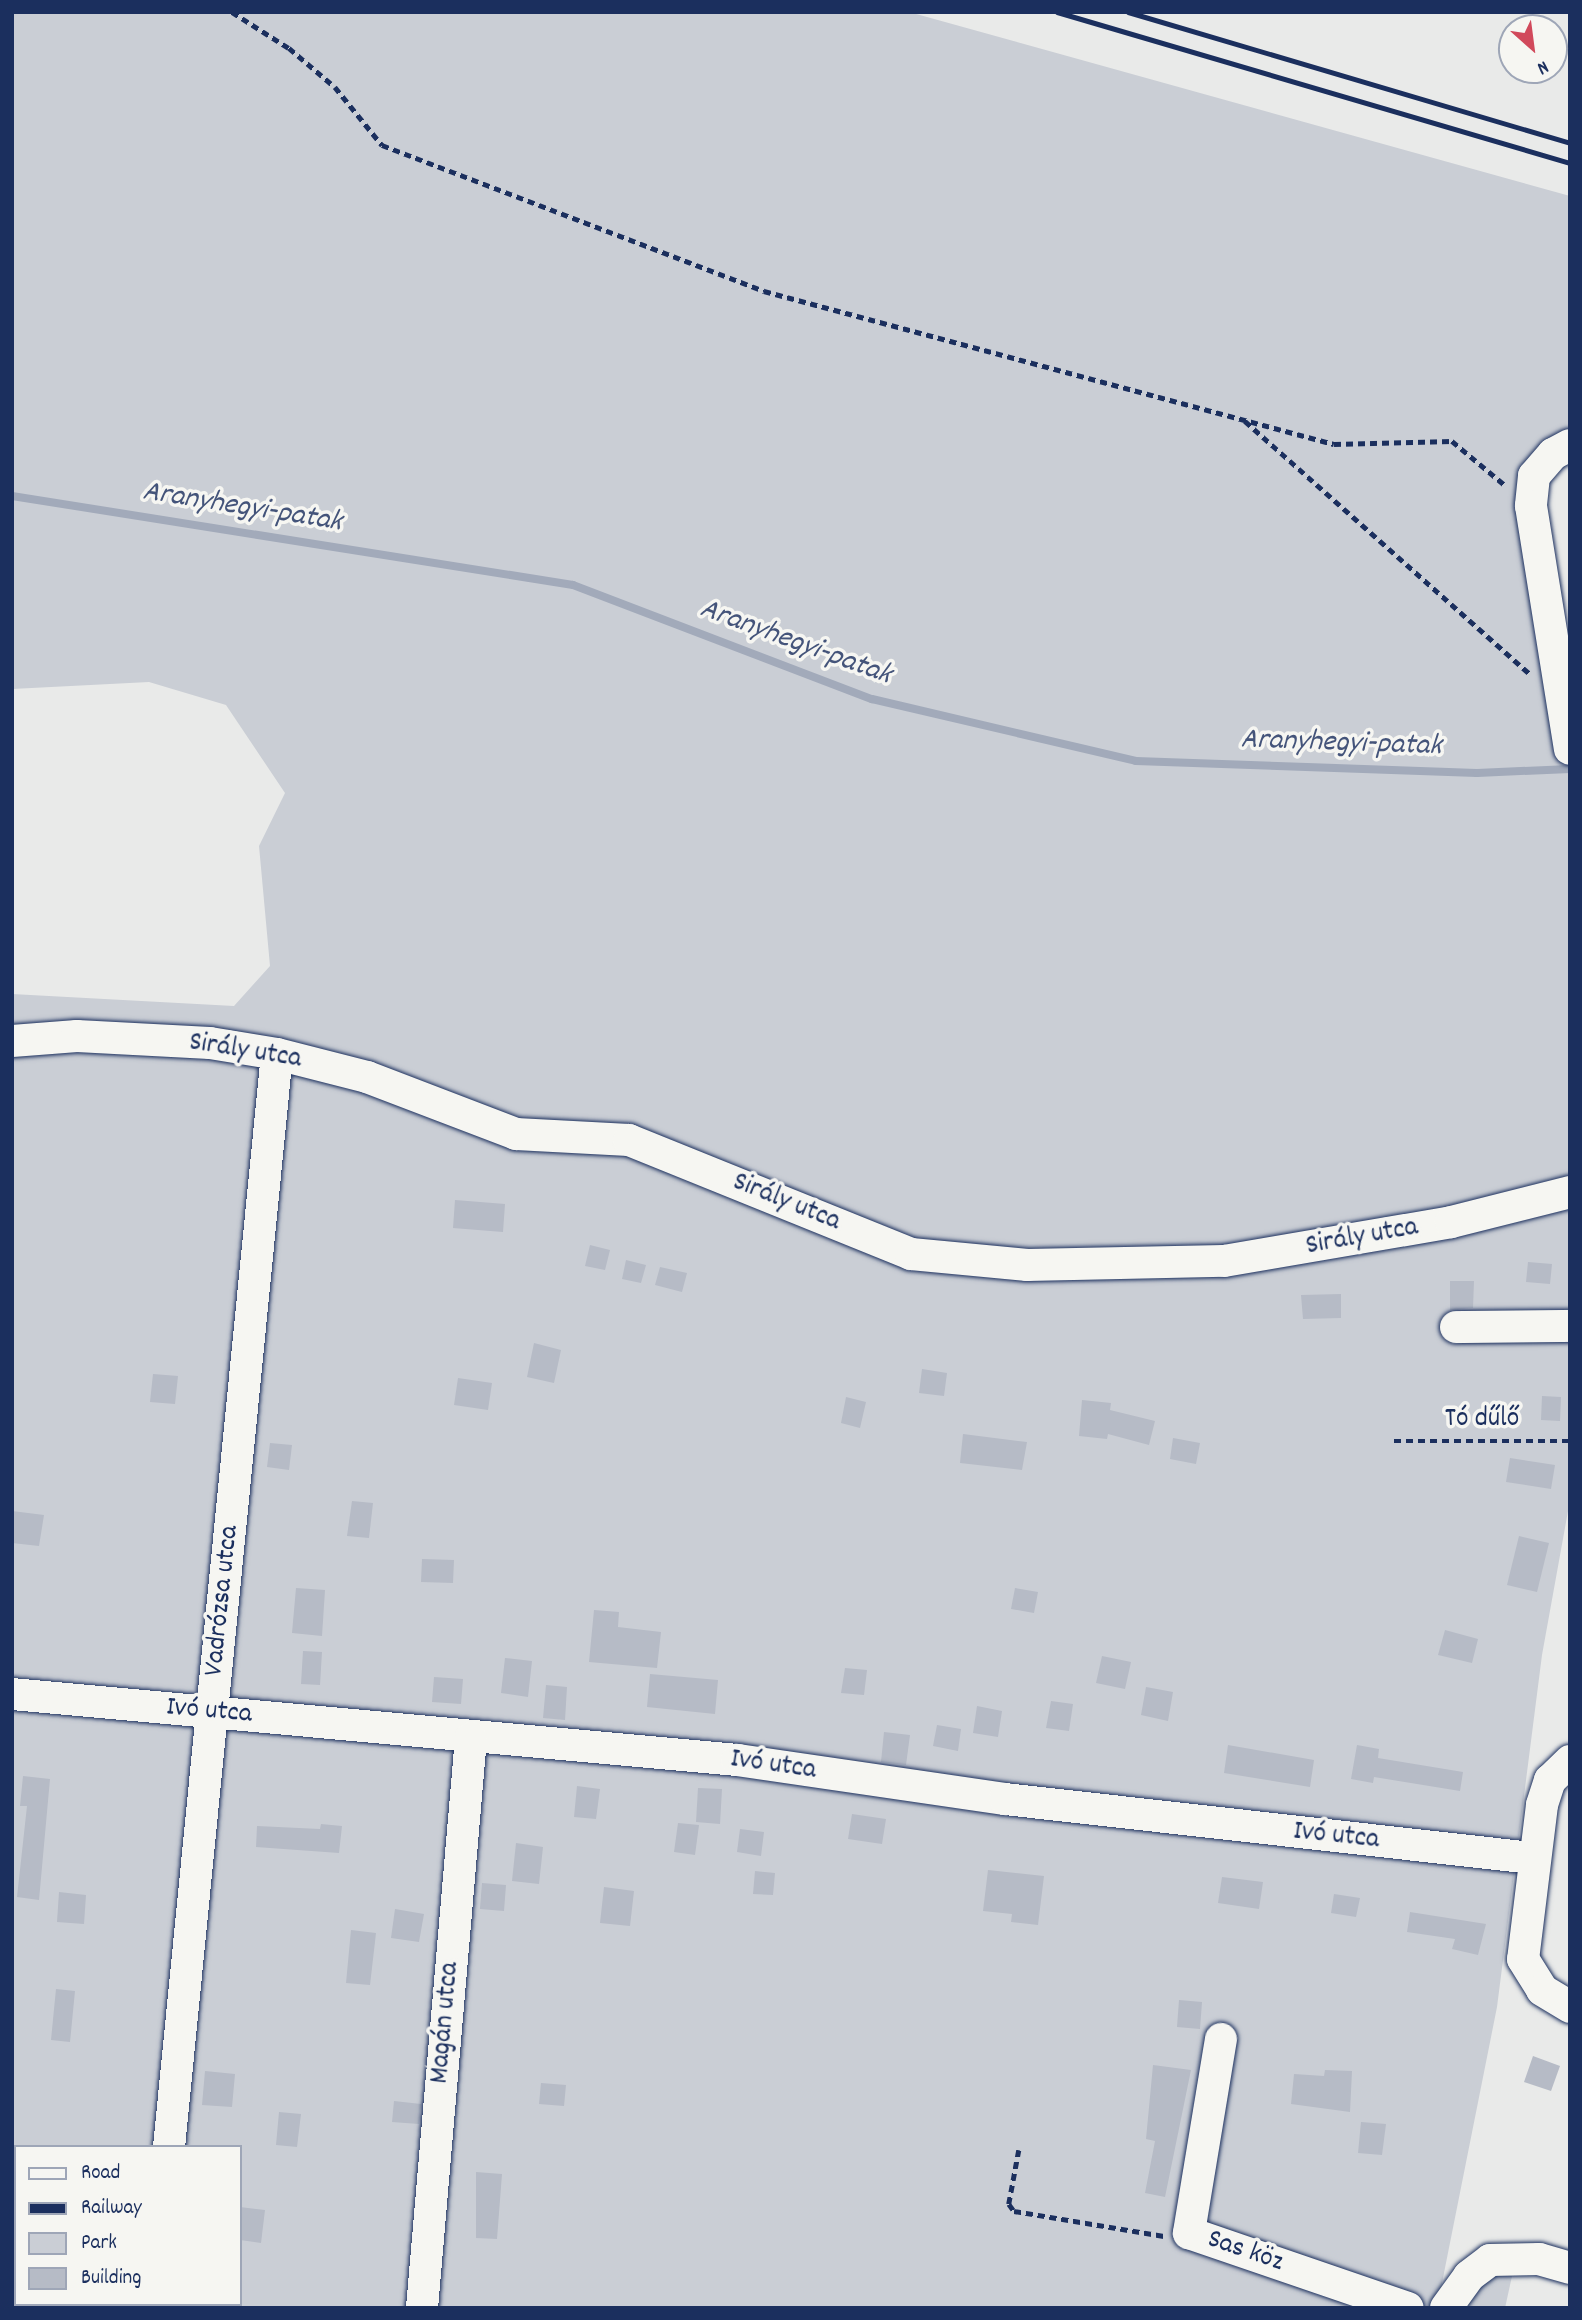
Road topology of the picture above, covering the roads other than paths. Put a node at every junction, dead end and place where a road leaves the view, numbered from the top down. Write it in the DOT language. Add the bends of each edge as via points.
graph roads {
  1 [pos="1570,445"];
  2 [pos="1570,749"];
  3 [pos="12,1041"];
  4 [pos="277,1054"];
  5 [pos="1570,1192"];
  6 [pos="1570,1326"];
  7 [pos="1456,1327"];
  8 [pos="12,1694"];
  9 [pos="212,1712"];
  10 [pos="471,1738"];
  11 [pos="1570,1761"];
  12 [pos="1532,1858"];
  13 [pos="1570,2007"];
  14 [pos="1221,2039"];
  15 [pos="169,2145"];
  16 [pos="1570,2268"];
  17 [pos="422,2308"];
  18 [pos="1408,2308"];
  19 [pos="1446,2308"];
  1 -- 2 [label="street" via="1553,454 1534,477 1531,506"];
  3 -- 4 [label="street, Sirály utca" via="77,1036 197,1042"];
  4 -- 5 [label="street, Sirály utca" via="367,1077 516,1133 629,1140 911,1254 1027,1265 1224,1261 1451,1222"];
  4 -- 9 [label="street, Vadrózsa utca"];
  6 -- 7 [label="street"];
  8 -- 9 [label="street, Ivó utca"];
  9 -- 10 [label="street, Ivó utca"];
  9 -- 15 [label="street, Vadrózsa utca"];
  10 -- 12 [label="street, Ivó utca" via="737,1760 1005,1799"];
  10 -- 17 [label="street, Magán utca"];
  11 -- 12 [label="street" via="1550,1780"];
  12 -- 13 [label="street" via="1523,1959 1542,1990"];
  14 -- 18 [label="street, Sas köz" via="1189,2233"];
  16 -- 19 [label="street" via="1539,2259 1490,2260 1469,2276"];
}
